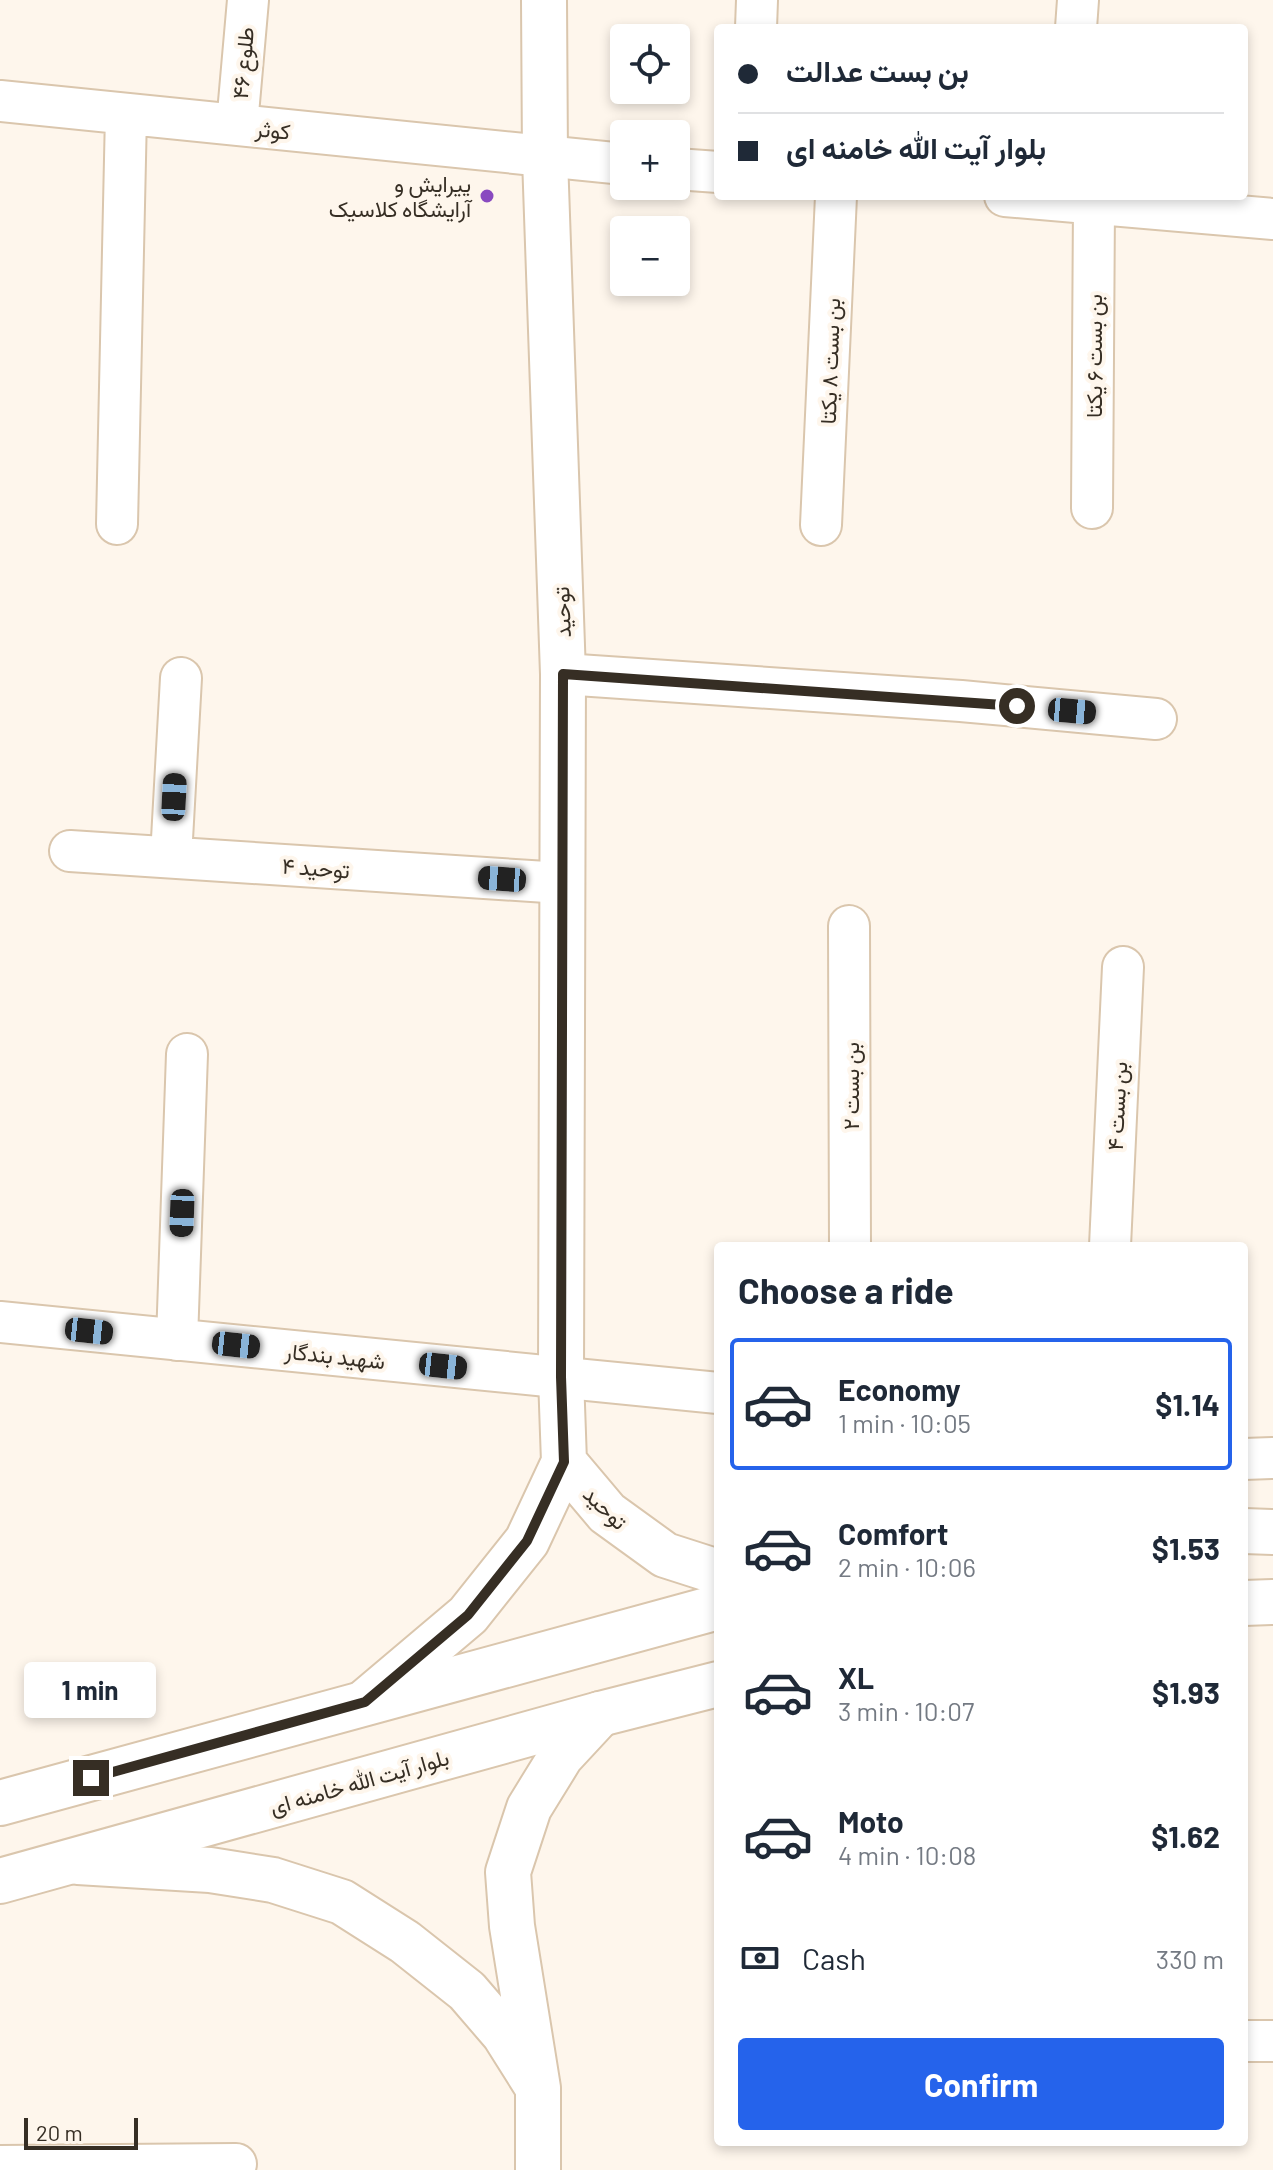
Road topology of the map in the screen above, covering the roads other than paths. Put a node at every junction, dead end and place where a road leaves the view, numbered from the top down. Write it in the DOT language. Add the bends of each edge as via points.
graph roads {
  1 [pos="248,0"];
  2 [pos="544,0"];
  3 [pos="757,0"];
  4 [pos="1078,0"];
  5 [pos="756,24"];
  6 [pos="1076,24"];
  7 [pos="0,101"];
  8 [pos="126,114"];
  9 [pos="237,125"];
  10 [pos="545,158"];
  11 [pos="610,163"];
  12 [pos="690,170"];
  13 [pos="714,172"];
  14 [pos="836,200"];
  15 [pos="1071,200"];
  16 [pos="1273,219"];
  17 [pos="1092,508"];
  18 [pos="117,524"];
  19 [pos="821,525"];
  20 [pos="563,674"];
  21 [pos="181,678"];
  22 [pos="1156,719"];
  23 [pos="70,851"];
  24 [pos="171,857"];
  25 [pos="562,883"];
  26 [pos="849,926"];
  27 [pos="1123,967"];
  28 [pos="187,1054"];
  29 [pos="850,1242"];
  30 [pos="1110,1242"];
  31 [pos="0,1322"];
  32 [pos="177,1340"];
  33 [pos="561,1377"];
  34 [pos="714,1393"];
  35 [pos="1273,1458"];
  36 [pos="1248,1459"];
  37 [pos="564,1462"];
  38 [pos="1248,1531"];
  39 [pos="1273,1532"];
  40 [pos="714,1571"];
  41 [pos="1273,1602"];
  42 [pos="1248,1603"];
  43 [pos="714,1608"];
  44 [pos="714,1685"];
  45 [pos="365,1702"];
  46 [pos="600,1714"];
  47 [pos="0,1803"];
  48 [pos="68,1862"];
  49 [pos="0,1881"];
  50 [pos="1248,2041"];
  51 [pos="1273,2041"];
  52 [pos="538,2088"];
  53 [pos="236,2164"];
  54 [pos="0,2166"];
  55 [pos="538,2170"];
  1 -- 9 [label="street, طلوع ۴۶"];
  2 -- 10 [label="main road, توحید"];
  3 -- 5 [label="street"];
  4 -- 6 [label="street"];
  7 -- 8 [label="street, کوثر"];
  8 -- 9 [label="street, کوثر"];
  8 -- 18 [label="street"];
  9 -- 10 [label="street, کوثر"];
  10 -- 11 [label="street, کوثر"];
  10 -- 20 [label="main road, توحید"];
  12 -- 13 [label="street"];
  14 -- 19 [label="street, بن بست ۸ یکتا"];
  15 -- 16 [label="street"];
  15 -- 17 [label="street, بن بست ۶ یکتا"];
  20 -- 22 [label="street"];
  20 -- 25 [label="main road, توحید"];
  21 -- 24 [label="street"];
  23 -- 24 [label="street, توحید ۴"];
  24 -- 25 [label="street, توحید ۴"];
  25 -- 33 [label="main road, توحید"];
  26 -- 29 [label="street, بن بست ۲"];
  27 -- 30 [label="street, بن بست ۴"];
  28 -- 32 [label="street"];
  31 -- 32 [label="street, شهید بندگار"];
  32 -- 33 [label="street, شهید بندگار"];
  33 -- 34 [label="street, شهید بندگار"];
  33 -- 37 [label="main road, توحید"];
  35 -- 36 [label="street"];
  37 -- 40 [label="main road, توحید" via="607,1513 665,1555"];
  37 -- 45 [label="main road" via="527,1541 468,1615"];
  38 -- 39 [label="main road"];
  41 -- 42 [label="main road"];
  43 -- 45 [label="main road"];
  44 -- 46 [label="main road, بلوار آیت الله خامنه ای"];
  45 -- 47 [label="main road"];
  46 -- 48 [label="main road, بلوار آیت الله خامنه ای"];
  46 -- 52 [label="main road" via="561,1756 529,1808 508,1872"];
  48 -- 49 [label="main road, بلوار آیت الله خامنه ای"];
  48 -- 52 [label="main road" via="210,1870 273,1880 342,1902 467,1991 504,2034"];
  50 -- 51 [label="street"];
  52 -- 55 [label="main road"];
  53 -- 54 [label="street"];
}
